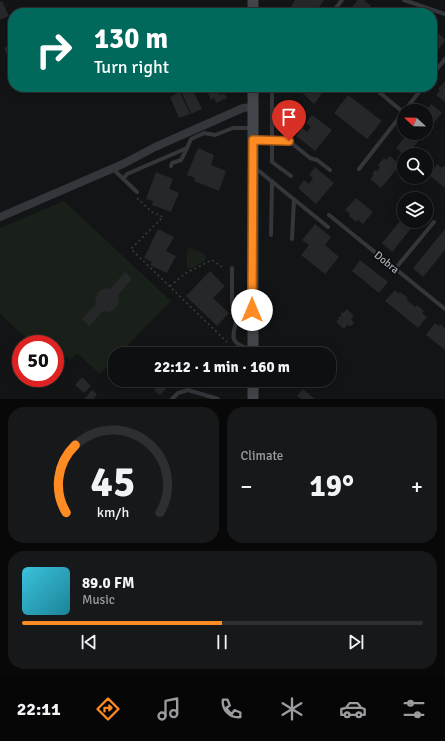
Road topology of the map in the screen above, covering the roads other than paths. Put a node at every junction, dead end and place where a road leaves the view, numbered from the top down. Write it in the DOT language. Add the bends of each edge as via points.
graph roads {
  1 [pos="342,0"];
  2 [pos="404,0"];
  3 [pos="336,8"];
  4 [pos="427,8"];
  5 [pos="445,59"];
  6 [pos="437,69"];
  7 [pos="254,92"];
  8 [pos="272,92"];
  9 [pos="379,92"];
  10 [pos="419,92"];
  11 [pos="410,104"];
  12 [pos="397,106"];
  13 [pos="253,107"];
  14 [pos="397,121"];
  15 [pos="253,128"];
  16 [pos="253,140"];
  17 [pos="272,141"];
  18 [pos="187,148"];
  19 [pos="171,166"];
  20 [pos="113,169"];
  21 [pos="359,169"];
  22 [pos="330,170"];
  23 [pos="253,171"];
  24 [pos="291,176"];
  25 [pos="123,178"];
  26 [pos="272,182"];
  27 [pos="137,195"];
  28 [pos="294,199"];
  29 [pos="329,216"];
  30 [pos="0,217"];
  31 [pos="434,222"];
  32 [pos="328,227"];
  33 [pos="271,235"];
  34 [pos="292,239"];
  35 [pos="232,268"];
  36 [pos="395,269"];
  37 [pos="445,309"];
  38 [pos="242,347"];
  39 [pos="253,347"];
  40 [pos="253,387"];
  41 [pos="172,399"];
  42 [pos="218,399"];
  43 [pos="253,399"];
  1 -- 3 [label="lane"];
  2 -- 4 [label="lane"];
  5 -- 6 [label="lane"];
  7 -- 13 [label="main road"];
  8 -- 17 [label="lane"];
  9 -- 12 [label="lane"];
  10 -- 11 [label="lane"];
  13 -- 15 [label="main road"];
  13 -- 20 [label="street" via="245,107 155,147"];
  14 -- 21 [label="lane"];
  15 -- 16 [label="main road"];
  15 -- 18 [label="lane" via="233,128 215,135 204,133 191,139"];
  16 -- 17 [label="lane"];
  16 -- 23 [label="main road"];
  17 -- 22 [label="lane" via="289,141"];
  17 -- 24 [label="lane" via="272,162"];
  18 -- 19 [label="lane" via="181,160 172,163"];
  18 -- 25 [label="lane"];
  20 -- 25 [label="lane"];
  20 -- 30 [label="street"];
  23 -- 26 [label="lane" via="259,171"];
  23 -- 39 [label="main road"];
  25 -- 27 [label="lane"];
  26 -- 28 [label="lane"];
  26 -- 33 [label="lane"];
  28 -- 32 [label="lane"];
  28 -- 34 [label="lane"];
  29 -- 36 [label="lane, Dobra"];
  31 -- 36 [label="lane"];
  35 -- 38 [label="lane" via="232,304 238,309 239,317 233,337"];
  36 -- 37 [label="lane, Dobra"];
  40 -- 43 [label="main road"];
  41 -- 42 [label="lane" via="178,393 188,390"];
}
